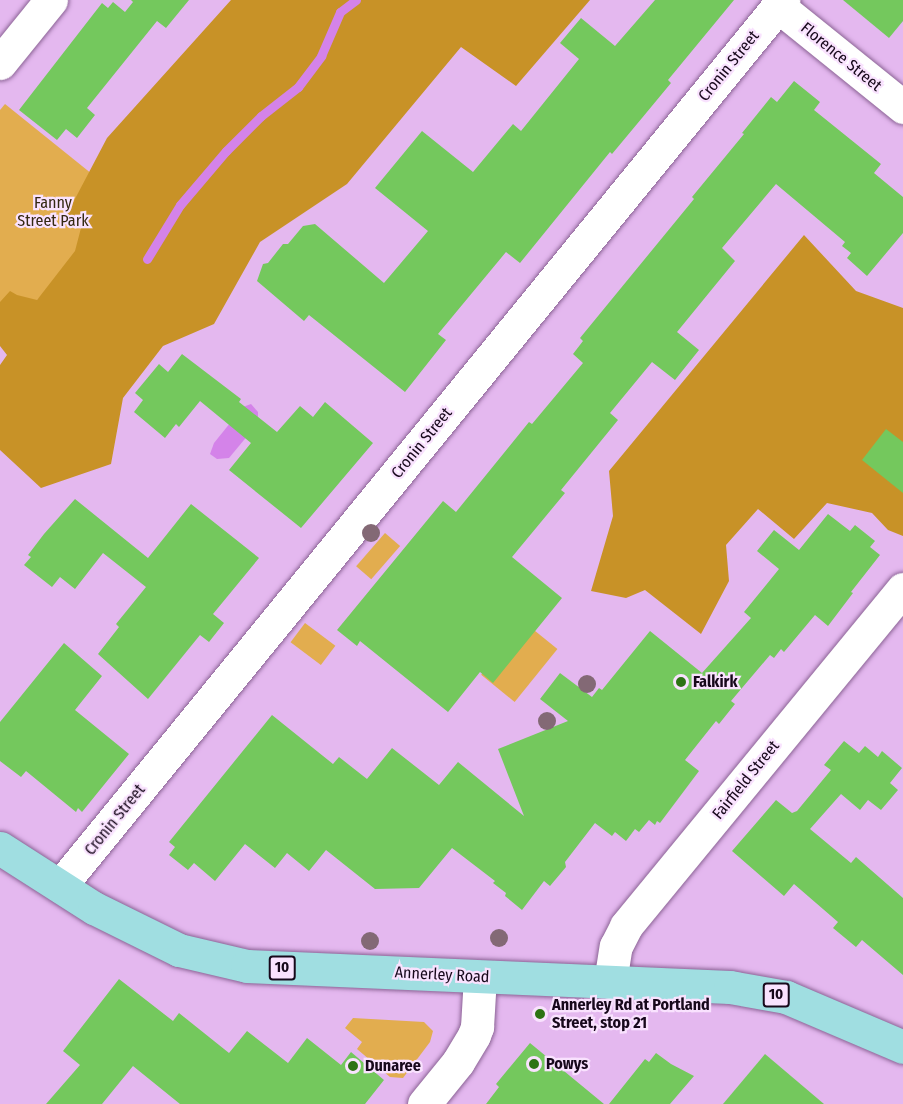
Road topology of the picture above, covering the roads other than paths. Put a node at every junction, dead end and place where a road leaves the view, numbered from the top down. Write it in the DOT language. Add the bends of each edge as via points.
graph roads {
  1 [pos="51,0"];
  2 [pos="781,3"];
  3 [pos="0,63"];
  4 [pos="903,107"];
  5 [pos="903,589"];
  6 [pos="0,848"];
  7 [pos="60,886"];
  8 [pos="480,977"];
  9 [pos="610,982"];
  10 [pos="903,1047"];
  11 [pos="424,1104"];
  1 -- 3 [label="street"];
  2 -- 4 [label="street, Florence Street"];
  2 -- 7 [label="street, Cronin Street"];
  5 -- 9 [label="street, Fairfield Street" via="626,926 615,946"];
  6 -- 7 [label="main road, Annerley Road / 10"];
  7 -- 8 [label="main road, Annerley Road / 10" via="94,908 179,950 247,966"];
  8 -- 9 [label="main road, Annerley Road / 10"];
  8 -- 11 [label="street" via="474,1035"];
  9 -- 10 [label="main road, Annerley Road / 10" via="730,987 786,997"];
}
